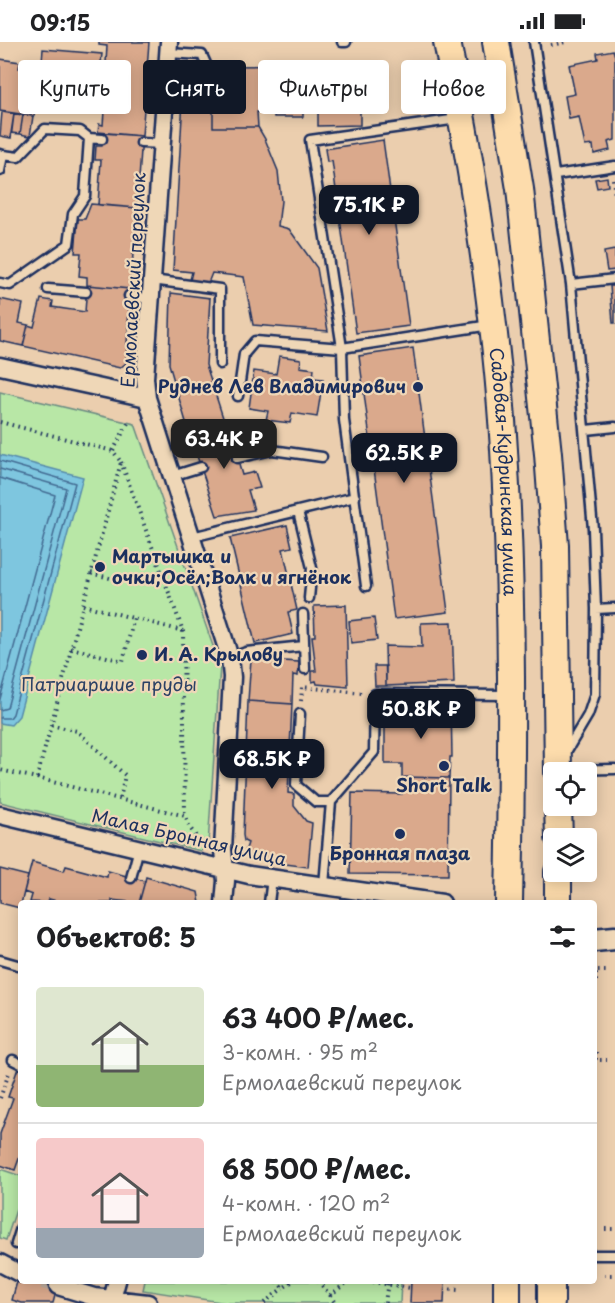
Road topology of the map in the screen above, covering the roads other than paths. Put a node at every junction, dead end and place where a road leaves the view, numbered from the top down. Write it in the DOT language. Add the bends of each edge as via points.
graph roads {
  1 [pos="447,42"];
  2 [pos="496,42"];
  3 [pos="534,42"];
  4 [pos="169,48"];
  5 [pos="207,60"];
  6 [pos="462,118"];
  7 [pos="89,138"];
  8 [pos="102,139"];
  9 [pos="141,142"];
  10 [pos="162,144"];
  11 [pos="2,154"];
  12 [pos="615,166"];
  13 [pos="0,171"];
  14 [pos="556,175"];
  15 [pos="615,279"];
  16 [pos="152,280"];
  17 [pos="0,283"];
  18 [pos="571,284"];
  19 [pos="48,289"];
  20 [pos="86,292"];
  21 [pos="129,296"];
  22 [pos="150,298"];
  23 [pos="492,325"];
  24 [pos="342,348"];
  25 [pos="220,364"];
  26 [pos="0,366"];
  27 [pos="238,396"];
  28 [pos="147,398"];
  29 [pos="615,428"];
  30 [pos="586,430"];
  31 [pos="322,457"];
  32 [pos="237,458"];
  33 [pos="201,467"];
  34 [pos="172,476"];
  35 [pos="354,497"];
  36 [pos="298,511"];
  37 [pos="192,537"];
  38 [pos="366,586"];
  39 [pos="309,598"];
  40 [pos="615,608"];
  41 [pos="596,609"];
  42 [pos="303,614"];
  43 [pos="304,646"];
  44 [pos="230,658"];
  45 [pos="305,669"];
  46 [pos="512,695"];
  47 [pos="300,714"];
  48 [pos="558,762"];
  49 [pos="562,762"];
  50 [pos="597,769"];
  51 [pos="615,769"];
  52 [pos="332,802"];
  53 [pos="0,815"];
  54 [pos="139,848"];
  55 [pos="225,868"];
  56 [pos="131,878"];
  57 [pos="272,878"];
  58 [pos="558,882"];
  59 [pos="324,885"];
  60 [pos="224,900"];
  61 [pos="269,900"];
  62 [pos="422,900"];
  63 [pos="509,900"];
  64 [pos="558,900"];
  65 [pos="615,938"];
  66 [pos="597,940"];
  67 [pos="0,960"];
  68 [pos="18,965"];
  69 [pos="18,1237"];
  70 [pos="16,1244"];
  71 [pos="597,1255"];
  72 [pos="615,1255"];
  73 [pos="0,1263"];
  74 [pos="18,1272"];
  75 [pos="116,1284"];
  76 [pos="507,1284"];
  77 [pos="551,1284"];
  78 [pos="58,1286"];
  79 [pos="112,1301"];
  80 [pos="148,1303"];
  81 [pos="507,1303"];
  82 [pos="551,1303"];
  1 -- 6 [label="main road, Садовая-Кудринская улица"];
  2 -- 48 [label="main road" via="520,189 548,454 555,546"];
  3 -- 14 [label="lane"];
  4 -- 5 [label="lane" via="202,55"];
  4 -- 10 [label="street, Ермолаевский переулок"];
  6 -- 23 [label="main road, Садовая-Кудринская улица"];
  6 -- 24 [label="lane" via="310,140"];
  7 -- 8 [label="lane"];
  7 -- 11 [label="lane" via="80,131 45,129 18,157"];
  7 -- 17 [label="lane" via="85,196 73,214 69,244 10,285"];
  9 -- 10 [label="lane"];
  10 -- 16 [label="street, Ермолаевский переулок"];
  11 -- 13 [label="lane"];
  12 -- 14 [label="lane"];
  14 -- 18 [label="lane"];
  15 -- 18 [label="lane"];
  16 -- 22 [label="street, Ермолаевский переулок"];
  16 -- 25 [label="lane" via="220,289"];
  18 -- 30 [label="lane"];
  19 -- 20 [label="lane"];
  21 -- 22 [label="lane"];
  22 -- 28 [label="street, Ермолаевский переулок"];
  23 -- 24 [label="lane"];
  23 -- 46 [label="main road, Садовая-Кудринская улица" via="504,448"];
  24 -- 27 [label="lane" via="255,340 244,354"];
  24 -- 35 [label="lane" via="344,420"];
  26 -- 28 [label="street"];
  28 -- 34 [label="street, Ермолаевский переулок"];
  29 -- 30 [label="lane"];
  30 -- 41 [label="lane"];
  31 -- 32 [label="lane" via="272,450"];
  33 -- 34 [label="lane"];
  34 -- 37 [label="street, Ермолаевский переулок"];
  35 -- 36 [label="lane"];
  35 -- 38 [label="lane"];
  36 -- 37 [label="lane"];
  36 -- 39 [label="lane" via="312,568"];
  37 -- 44 [label="street, Ермолаевский переулок"];
  40 -- 41 [label="lane"];
  41 -- 49 [label="lane" via="595,694"];
  42 -- 43 [label="lane"];
  43 -- 44 [label="lane" via="246,652"];
  43 -- 45 [label="lane"];
  44 -- 55 [label="street, Ермолаевский переулок"];
  46 -- 52 [label="lane" via="375,694 374,752"];
  46 -- 63 [label="main road, Садовая-Кудринская улица"];
  47 -- 52 [label="lane" via="296,785 316,802"];
  50 -- 51 [label="lane"];
  52 -- 59 [label="lane"];
  53 -- 54 [label="street, Малая Бронная улица"];
  54 -- 55 [label="street, Малая Бронная улица"];
  54 -- 56 [label="lane"];
  55 -- 57 [label="street, Малая Бронная улица"];
  55 -- 60 [label="street, Ермолаевский переулок"];
  57 -- 59 [label="street, Малая Бронная улица"];
  57 -- 61 [label="lane"];
  58 -- 64 [label="main road"];
  59 -- 62 [label="street, Малая Бронная улица"];
  65 -- 66 [label="street"];
  67 -- 68 [label="lane"];
  69 -- 70 [label="lane"];
  71 -- 72 [label="lane"];
  73 -- 74 [label="street"];
  75 -- 79 [label="street"];
  76 -- 81 [label="main road"];
  77 -- 82 [label="main road"];
  78 -- 79 [label="street"];
  79 -- 80 [label="street"];
}
